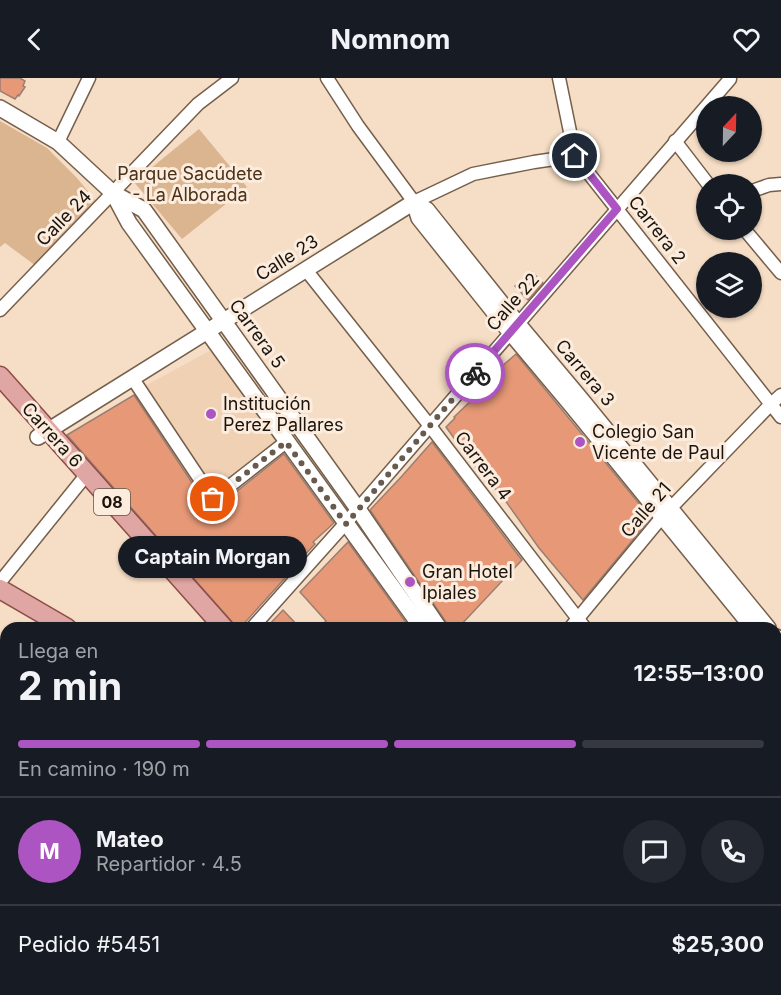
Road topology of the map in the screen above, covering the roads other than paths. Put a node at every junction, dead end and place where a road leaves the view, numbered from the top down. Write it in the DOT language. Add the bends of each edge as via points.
graph roads {
  1 [pos="88,78"];
  2 [pos="232,78"];
  3 [pos="327,78"];
  4 [pos="559,78"];
  5 [pos="730,79"];
  6 [pos="0,108"];
  7 [pos="675,141"];
  8 [pos="58,142"];
  9 [pos="575,156"];
  10 [pos="700,174"];
  11 [pos="781,184"];
  12 [pos="762,187"];
  13 [pos="113,193"];
  14 [pos="414,202"];
  15 [pos="617,209"];
  16 [pos="753,240"];
  17 [pos="306,270"];
  18 [pos="781,273"];
  19 [pos="0,310"];
  20 [pos="224,321"];
  21 [pos="514,328"];
  22 [pos="207,331"];
  23 [pos="0,376"];
  24 [pos="133,379"];
  25 [pos="0,393"];
  26 [pos="781,395"];
  27 [pos="771,404"];
  28 [pos="781,417"];
  29 [pos="430,426"];
  30 [pos="43,433"];
  31 [pos="286,442"];
  32 [pos="83,479"];
  33 [pos="358,509"];
  34 [pos="666,513"];
  35 [pos="346,524"];
  36 [pos="286,553"];
  37 [pos="300,566"];
  38 [pos="0,582"];
  39 [pos="0,589"];
  40 [pos="730,591"];
  41 [pos="57,622"];
  42 [pos="203,622"];
  43 [pos="218,622"];
  44 [pos="257,622"];
  45 [pos="418,622"];
  46 [pos="435,622"];
  47 [pos="575,622"];
  48 [pos="581,622"];
  49 [pos="749,622"];
  50 [pos="762,622"];
  1 -- 8 [label="street"];
  2 -- 13 [label="street, Calle 24" via="198,104"];
  3 -- 14 [label="street, Carrera 3"];
  4 -- 9 [label="street, Carrera 2"];
  5 -- 7 [label="street, Calle 22"];
  6 -- 8 [label="street, Carrera 5"];
  7 -- 10 [label="street"];
  7 -- 15 [label="street, Calle 22"];
  8 -- 13 [label="street, Carrera 5"];
  9 -- 14 [label="street, Calle 23" via="473,174"];
  9 -- 15 [label="street, Carrera 2"];
  11 -- 12 [label="street"];
  13 -- 19 [label="street, Calle 24"];
  13 -- 20 [label="street, Carrera 5" via="144,210"];
  13 -- 22 [label="street, Carrera 5" via="129,223"];
  14 -- 17 [label="street, Calle 23"];
  14 -- 21 [label="street, Carrera 3" via="428,210"];
  15 -- 21 [label="street, Calle 22"];
  15 -- 27 [label="street, Carrera 2"];
  16 -- 18 [label="street"];
  17 -- 20 [label="street, Calle 23"];
  17 -- 29 [label="street, Carrera 4"];
  20 -- 22 [label="street, Calle 23"];
  20 -- 33 [label="street, Carrera 5"];
  21 -- 29 [label="street, Calle 22"];
  21 -- 34 [label="street, Carrera 3"];
  22 -- 24 [label="street, Calle 23"];
  22 -- 31 [label="street, Carrera 5"];
  23 -- 30 [label="main road, Carrera 6 / 08"];
  24 -- 30 [label="street, Calle 23"];
  24 -- 31 [label="street" via="213,499"];
  25 -- 30 [label="main road, Carrera 6 / 08"];
  26 -- 27 [label="street, Calle 21"];
  27 -- 28 [label="street, Carrera 2"];
  27 -- 34 [label="street, Calle 21"];
  29 -- 33 [label="street, Calle 22"];
  29 -- 47 [label="street, Carrera 4"];
  30 -- 32 [label="main road, Carrera 6 / 08"];
  31 -- 35 [label="street, Carrera 5"];
  32 -- 38 [label="street"];
  32 -- 42 [label="main road, Carrera 6 / 08"];
  32 -- 43 [label="main road, Carrera 6 / 08"];
  33 -- 35 [label="street, Calle 22"];
  33 -- 46 [label="street, Carrera 5"];
  34 -- 40 [label="street, Carrera 3"];
  34 -- 48 [label="street, Calle 21"];
  35 -- 44 [label="street, Calle 22"];
  35 -- 45 [label="street, Carrera 5"];
  36 -- 37 [label="lane"];
  39 -- 41 [label="main road"];
  40 -- 49 [label="street, Carrera 3"];
  40 -- 50 [label="street, Carrera 3"];
}
